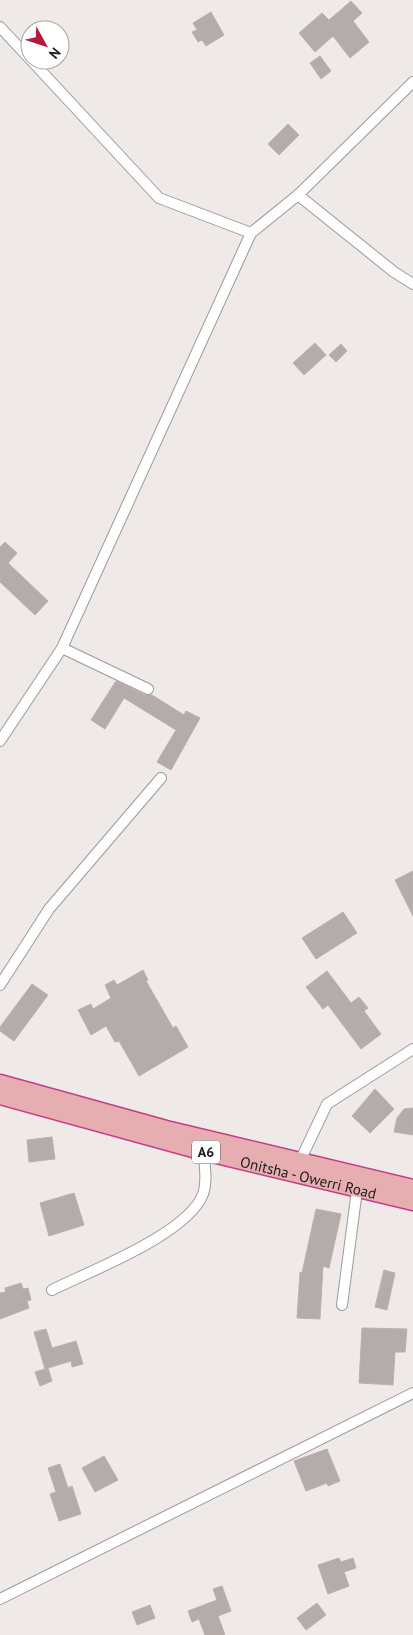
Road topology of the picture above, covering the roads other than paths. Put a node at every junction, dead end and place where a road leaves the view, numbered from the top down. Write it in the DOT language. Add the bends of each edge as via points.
graph roads {
  1 [pos="0,27"];
  2 [pos="20,49"];
  3 [pos="39,70"];
  4 [pos="413,82"];
  5 [pos="298,195"];
  6 [pos="251,233"];
  7 [pos="413,284"];
  8 [pos="62,648"];
  9 [pos="148,689"];
  10 [pos="0,741"];
  11 [pos="161,778"];
  12 [pos="0,985"];
  13 [pos="413,1048"];
  14 [pos="0,1083"];
  15 [pos="0,1096"];
  16 [pos="204,1152"];
  17 [pos="300,1161"];
  18 [pos="413,1188"];
  19 [pos="358,1190"];
  20 [pos="413,1202"];
  21 [pos="52,1290"];
  22 [pos="342,1305"];
  23 [pos="413,1393"];
  24 [pos="0,1599"];
  1 -- 2 [label="street"];
  3 -- 6 [label="street" via="159,198"];
  4 -- 5 [label="street"];
  5 -- 6 [label="street"];
  5 -- 7 [label="street"];
  6 -- 8 [label="street"];
  8 -- 9 [label="street"];
  8 -- 10 [label="street"];
  11 -- 12 [label="street" via="49,909"];
  13 -- 17 [label="street" via="327,1104"];
  14 -- 17 [label="highway, Onitsha - Owerri Road / A6" via="166,1129"];
  15 -- 16 [label="highway, Onitsha - Owerri Road / A6"];
  16 -- 19 [label="highway, Onitsha - Owerri Road / A6"];
  16 -- 21 [label="street" via="203,1194 183,1220 165,1234"];
  17 -- 18 [label="highway, Onitsha - Owerri Road / A6"];
  19 -- 20 [label="highway, Onitsha - Owerri Road / A6"];
  19 -- 22 [label="street"];
  23 -- 24 [label="street"];
}
